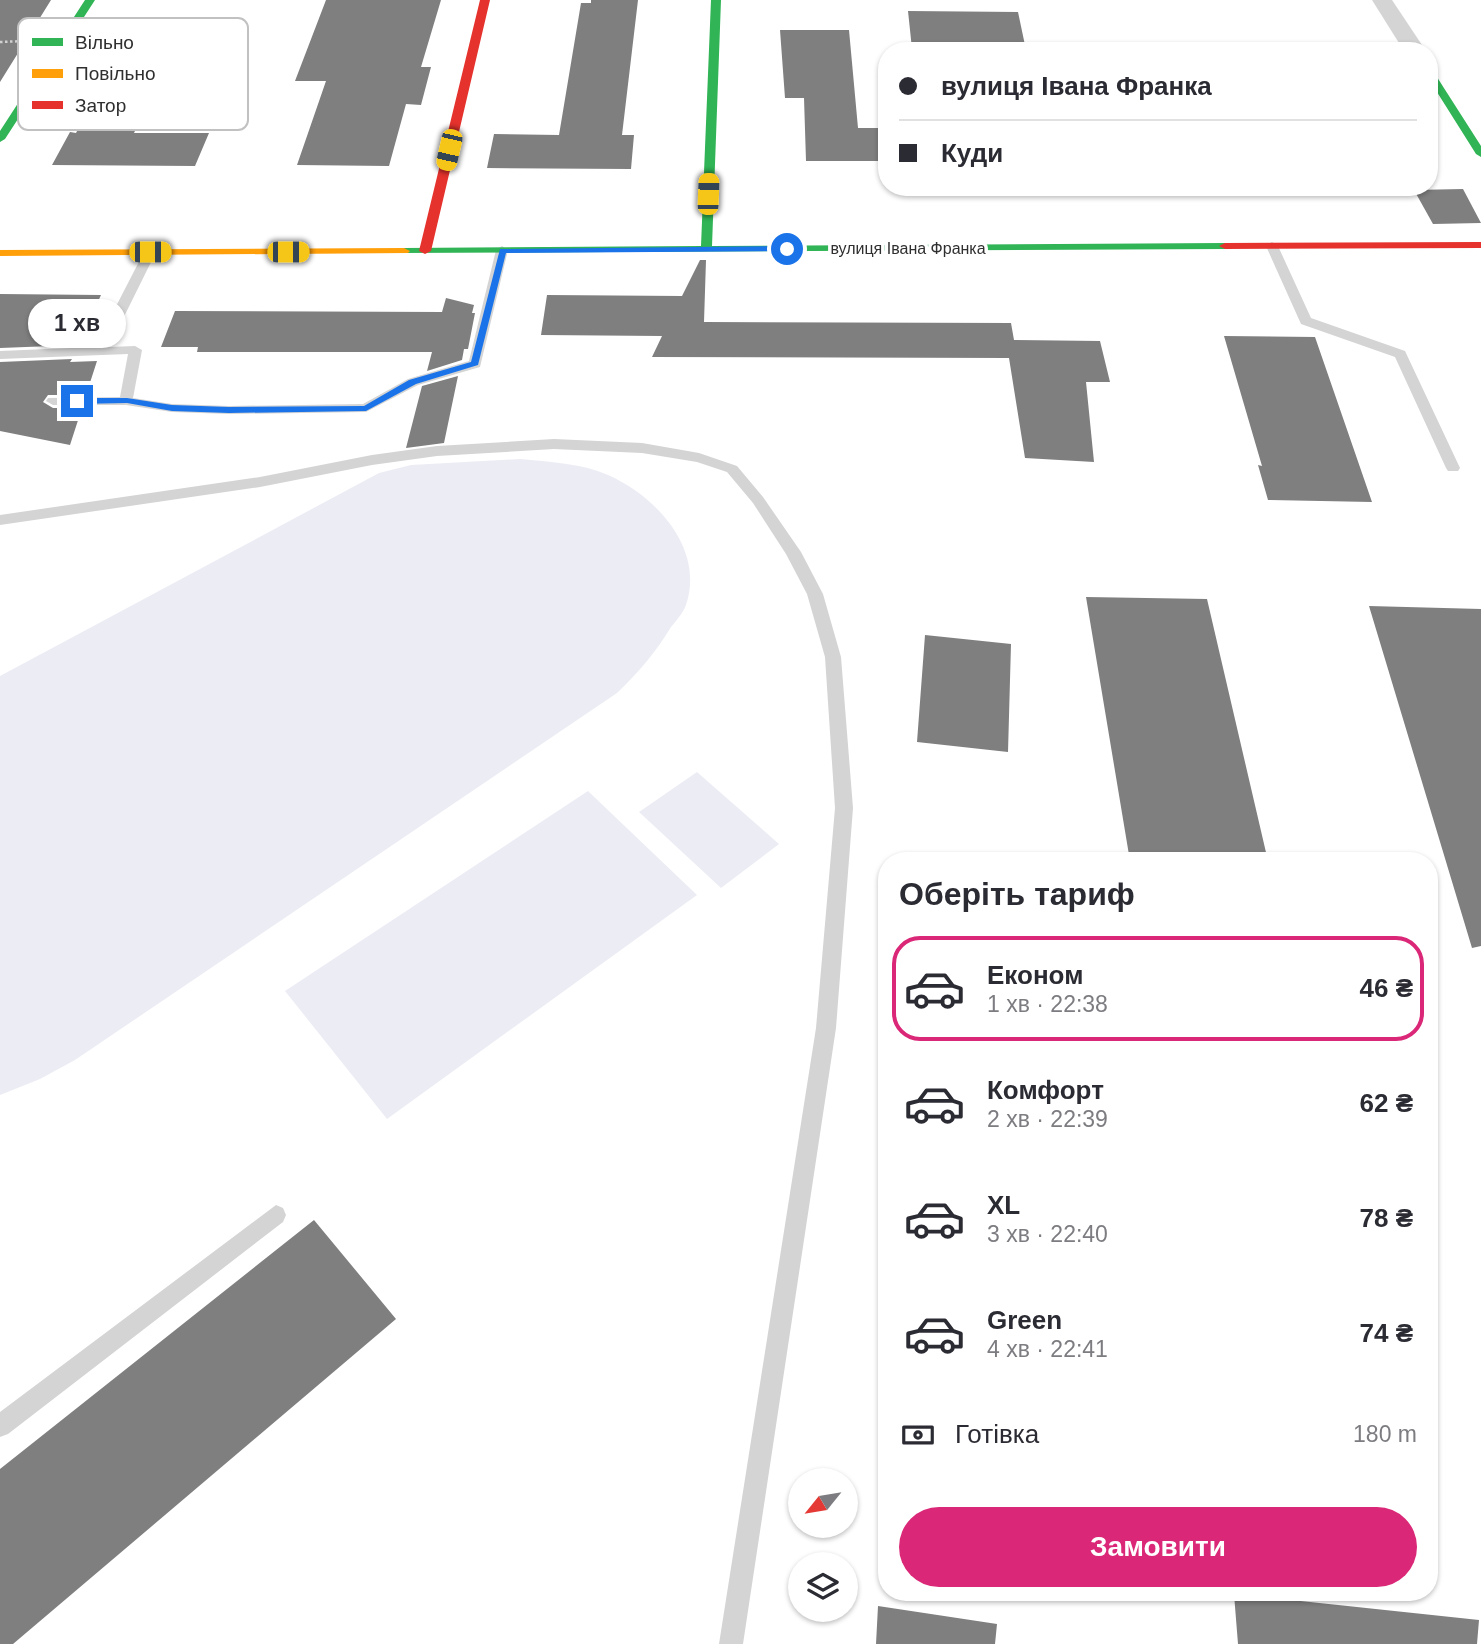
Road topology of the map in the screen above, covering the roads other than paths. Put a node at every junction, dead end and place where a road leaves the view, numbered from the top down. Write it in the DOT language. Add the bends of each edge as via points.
graph roads {
  1 [pos="90,0"];
  2 [pos="485,0"];
  3 [pos="716,0"];
  4 [pos="1382,0"];
  5 [pos="78,18"];
  6 [pos="1409,42"];
  7 [pos="1438,87"];
  8 [pos="18,111"];
  9 [pos="0,139"];
  10 [pos="1481,154"];
  11 [pos="1481,245"];
  12 [pos="1272,246"];
  13 [pos="706,249"];
  14 [pos="502,250"];
  15 [pos="425,251"];
  16 [pos="150,252"];
  17 [pos="0,253"];
  18 [pos="100,351"];
  19 [pos="0,355"];
  20 [pos="53,401"];
  21 [pos="127,401"];
  22 [pos="1453,468"];
  23 [pos="0,520"];
  24 [pos="276,1215"];
  25 [pos="0,1426"];
  26 [pos="731,1644"];
  1 -- 5 [label="street"];
  2 -- 15 [label="street"];
  3 -- 13 [label="street"];
  4 -- 6 [label="street"];
  7 -- 10 [label="street"];
  8 -- 9 [label="street"];
  11 -- 12 [label="street, вулиця Івана Франка"];
  12 -- 13 [label="street, вулиця Івана Франка"];
  12 -- 22 [label="lane" via="1306,321 1401,354"];
  13 -- 14 [label="street, вулиця Івана Франка"];
  14 -- 15 [label="street, вулиця Івана Франка"];
  14 -- 21 [label="lane" via="475,363 412,382 366,408 217,410"];
  15 -- 16 [label="street, вулиця Івана Франка"];
  16 -- 17 [label="street, вулиця Івана Франка"];
  16 -- 18 [label="lane"];
  18 -- 19 [label="lane"];
  18 -- 21 [label="lane" via="135,350"];
  20 -- 21 [label="lane"];
  23 -- 26 [label="lane" via="260,482 372,460 554,444 642,448 732,469 793,552 815,594 833,657 844,807 826,1028"];
  24 -- 25 [label="lane"];
}
